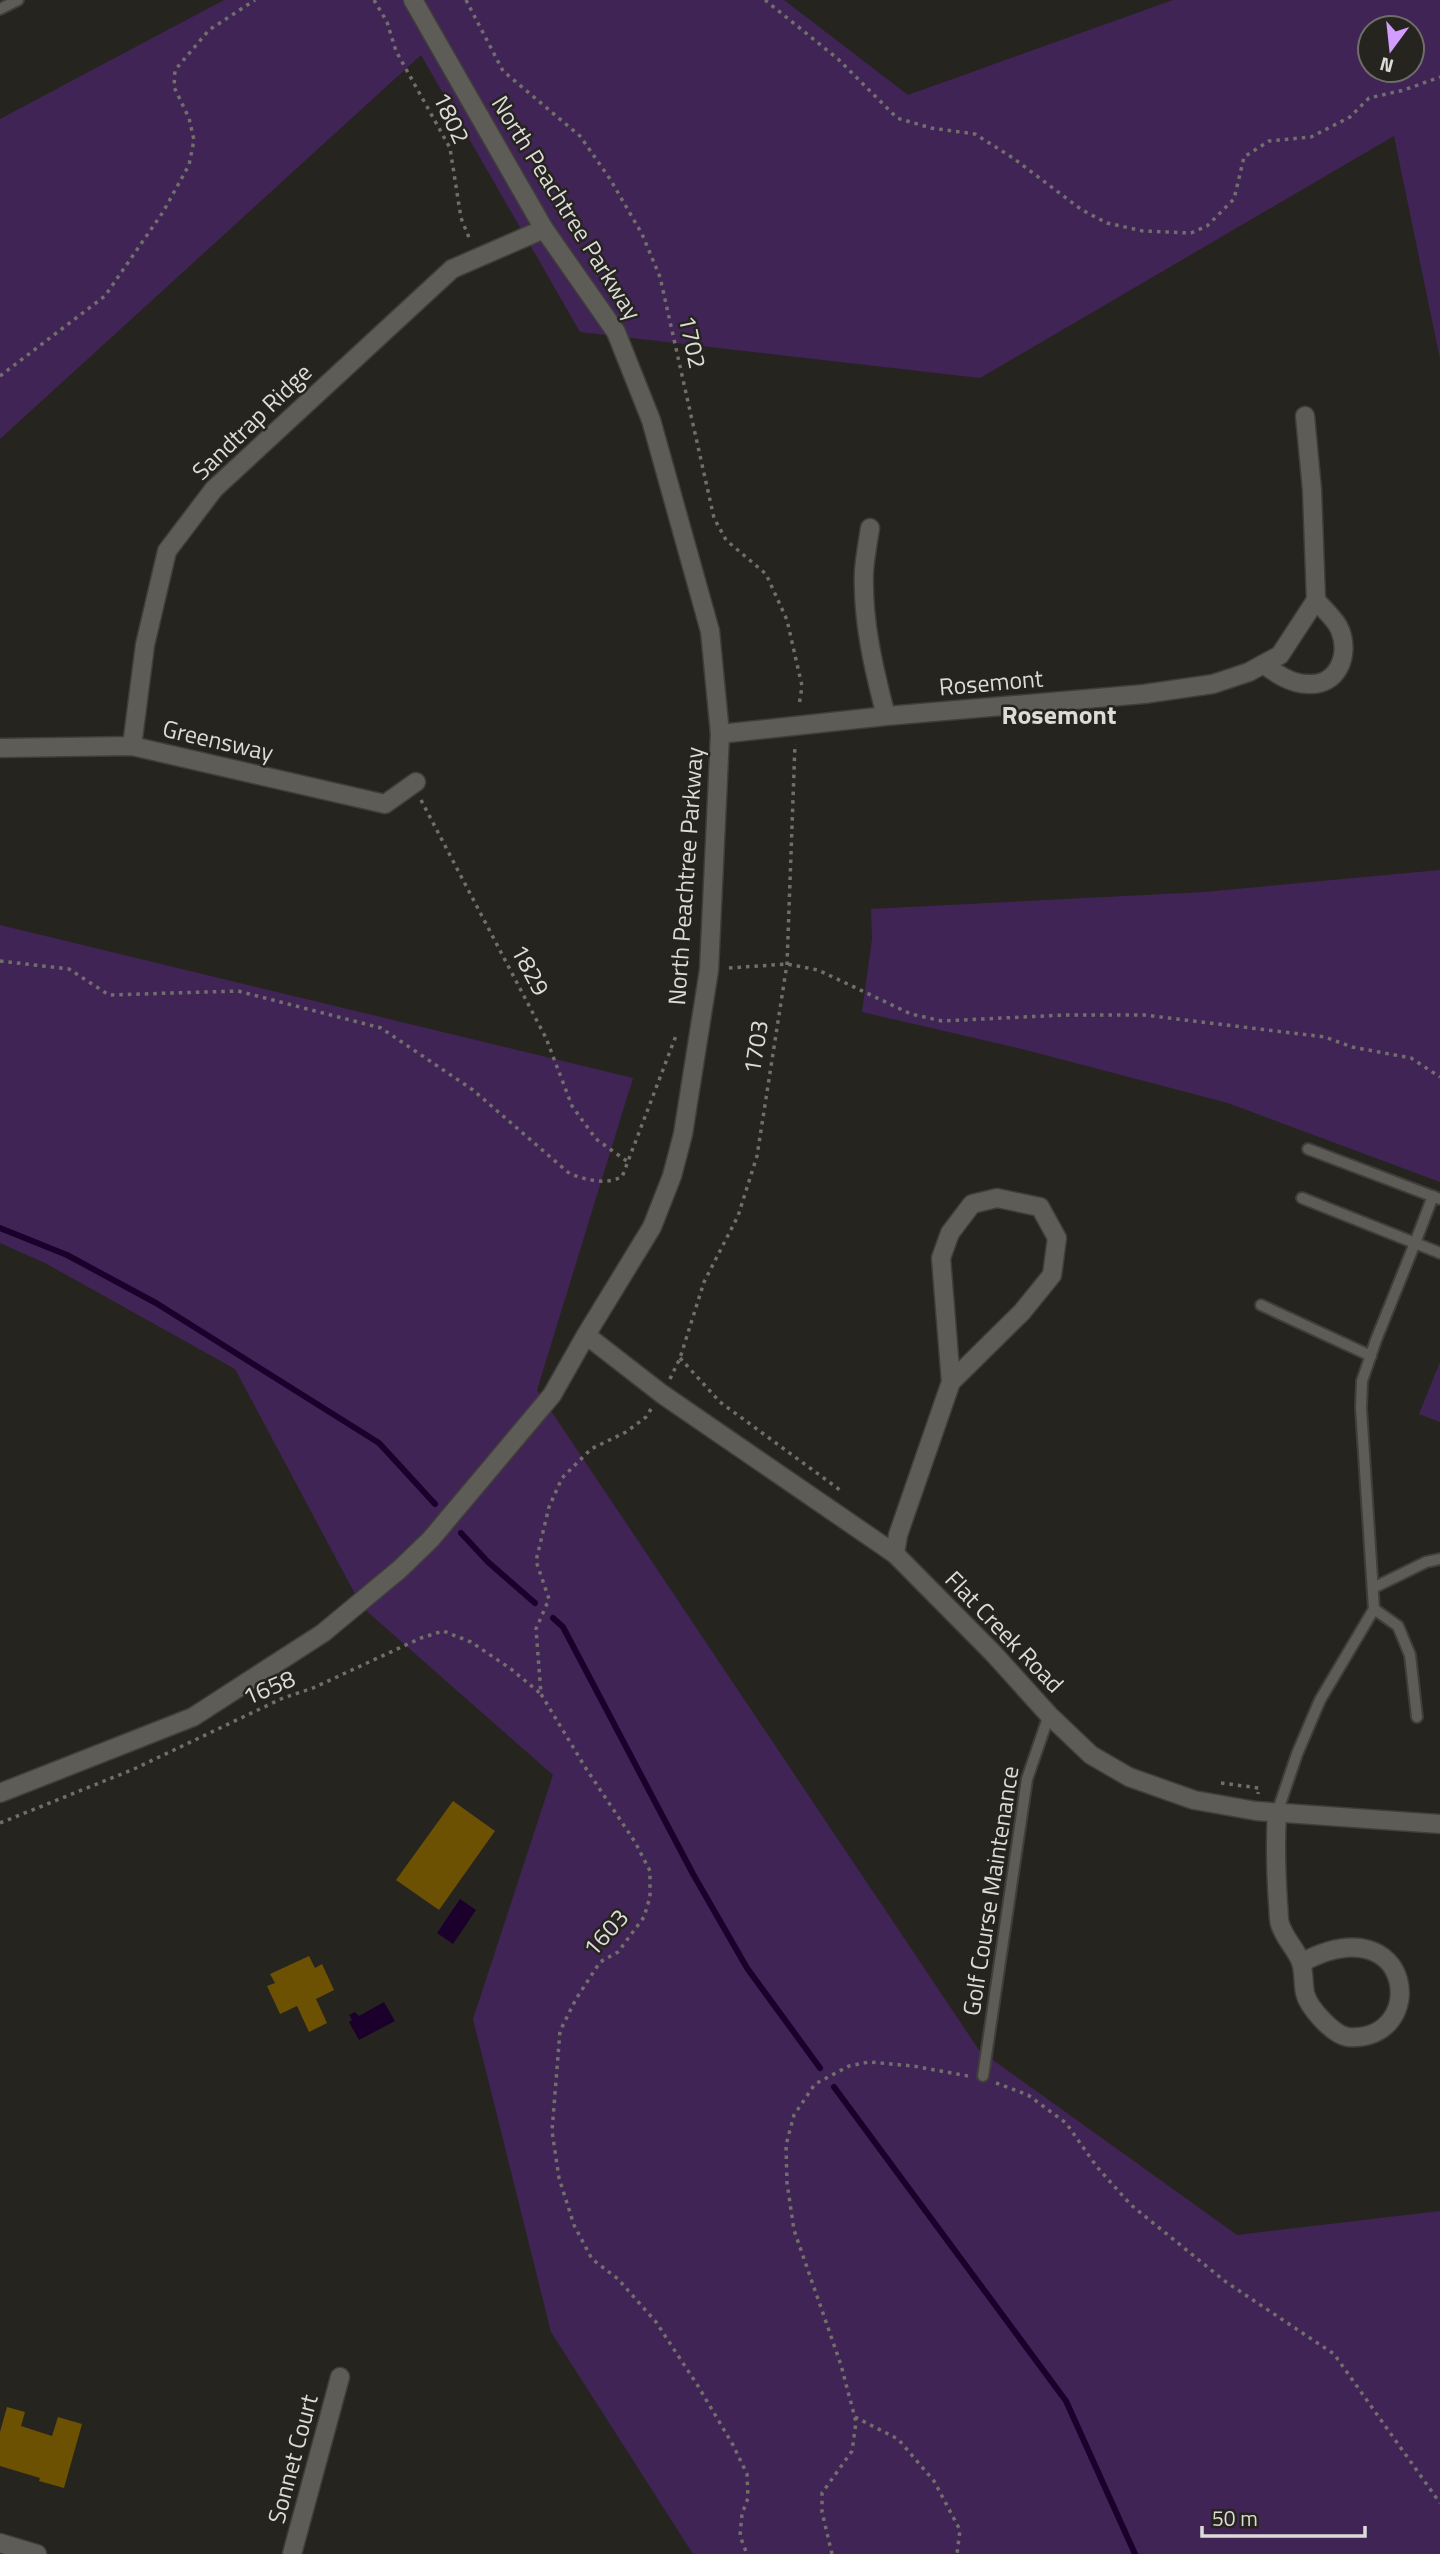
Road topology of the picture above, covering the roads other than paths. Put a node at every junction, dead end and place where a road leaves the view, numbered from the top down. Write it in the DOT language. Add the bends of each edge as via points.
graph roads {
  1 [pos="18,0"];
  2 [pos="412,0"];
  3 [pos="425,0"];
  4 [pos="0,9"];
  5 [pos="454,72"];
  6 [pos="544,229"];
  7 [pos="1305,416"];
  8 [pos="870,528"];
  9 [pos="1316,600"];
  10 [pos="1264,664"];
  11 [pos="886,716"];
  12 [pos="720,734"];
  13 [pos="132,746"];
  14 [pos="0,748"];
  15 [pos="415,782"];
  16 [pos="1308,1149"];
  17 [pos="1302,1198"];
  18 [pos="1436,1198"];
  19 [pos="1415,1243"];
  20 [pos="1440,1253"];
  21 [pos="1261,1305"];
  22 [pos="586,1335"];
  23 [pos="1371,1356"];
  24 [pos="951,1382"];
  25 [pos="895,1554"];
  26 [pos="1440,1559"];
  27 [pos="1373,1588"];
  28 [pos="1374,1609"];
  29 [pos="1049,1715"];
  30 [pos="1417,1717"];
  31 [pos="0,1793"];
  32 [pos="1277,1813"];
  33 [pos="1440,1824"];
  34 [pos="1301,1963"];
  35 [pos="983,2078"];
  36 [pos="340,2377"];
  37 [pos="0,2543"];
  38 [pos="37,2554"];
  39 [pos="292,2554"];
  1 -- 4 [label="lane"];
  2 -- 5 [label="street, North Peachtree Parkway"];
  3 -- 5 [label="street"];
  5 -- 6 [label="street, North Peachtree Parkway"];
  6 -- 12 [label="street, North Peachtree Parkway" via="617,332 651,420 710,631"];
  6 -- 13 [label="street, Sandtrap Ridge" via="452,269 214,489 167,551 145,645"];
  7 -- 9 [label="street"];
  8 -- 11 [label="street" via="864,572 867,622"];
  9 -- 10 [label="street, Rosemont" via="1280,655"];
  9 -- 10 [label="street" via="1340,629 1341,668 1327,681 1308,684 1282,678"];
  10 -- 11 [label="street, Rosemont" via="1213,684 1144,694"];
  11 -- 12 [label="street, Rosemont"];
  12 -- 22 [label="street, North Peachtree Parkway" via="709,970 683,1134 652,1227"];
  13 -- 14 [label="street, Greensway"];
  13 -- 15 [label="street, Greensway" via="386,804"];
  16 -- 18 [label="lane"];
  17 -- 19 [label="lane"];
  18 -- 19 [label="lane"];
  19 -- 20 [label="lane"];
  19 -- 23 [label="lane"];
  21 -- 23 [label="lane"];
  22 -- 25 [label="street, Flat Creek Road" via="662,1394"];
  22 -- 31 [label="street, North Peachtree Parkway" via="552,1395 431,1539 323,1633 193,1717"];
  23 -- 27 [label="lane" via="1362,1381 1361,1408"];
  24 -- 24 [label="street" via="941,1258 950,1233 972,1204 997,1198 1040,1206 1057,1237 1052,1275 1022,1312"];
  24 -- 25 [label="street"];
  25 -- 29 [label="street, Flat Creek Road"];
  26 -- 27 [label="lane"];
  27 -- 28 [label="lane"];
  28 -- 30 [label="lane" via="1398,1626 1410,1655"];
  28 -- 32 [label="lane" via="1320,1700"];
  29 -- 32 [label="street, Flat Creek Road" via="1091,1755 1129,1777 1194,1800"];
  29 -- 35 [label="lane, Golf Course Maintenance" via="1027,1779"];
  32 -- 33 [label="street, Flat Creek Road"];
  32 -- 34 [label="street" via="1280,1924"];
  34 -- 34 [label="street" via="1306,1996 1323,2022 1346,2037 1374,2034 1393,2020 1401,1994 1395,1969 1376,1950 1345,1947"];
  36 -- 39 [label="street, Sonnet Court"];
  37 -- 38 [label="street"];
}
